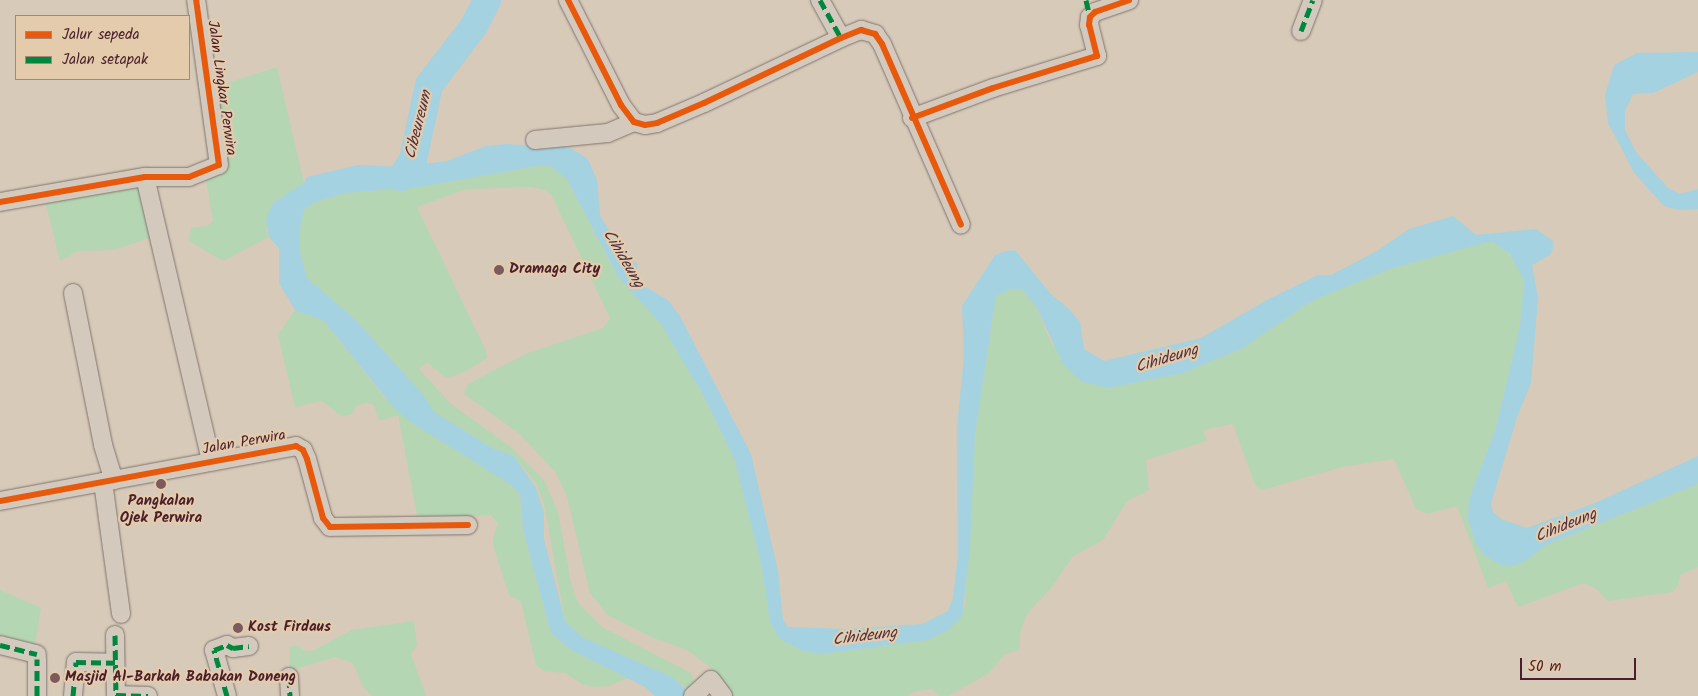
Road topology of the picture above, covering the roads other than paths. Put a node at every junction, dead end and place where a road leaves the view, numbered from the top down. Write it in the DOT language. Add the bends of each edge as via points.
graph roads {
  1 [pos="196,0"];
  2 [pos="568,0"];
  3 [pos="820,0"];
  4 [pos="1129,0"];
  5 [pos="1313,0"];
  6 [pos="1088,8"];
  7 [pos="1301,31"];
  8 [pos="841,38"];
  9 [pos="912,118"];
  10 [pos="634,122"];
  11 [pos="535,140"];
  12 [pos="145,177"];
  13 [pos="0,202"];
  14 [pos="961,225"];
  15 [pos="73,293"];
  16 [pos="212,461"];
  17 [pos="108,481"];
  18 [pos="0,501"];
  19 [pos="468,525"];
  20 [pos="121,614"];
  21 [pos="115,635"];
  22 [pos="0,645"];
  23 [pos="249,646"];
  24 [pos="115,663"];
  25 [pos="289,677"];
  26 [pos="701,689"];
  27 [pos="37,696"];
  28 [pos="72,696"];
  29 [pos="116,696"];
  30 [pos="148,696"];
  31 [pos="227,696"];
  32 [pos="290,696"];
  33 [pos="723,696"];
  1 -- 12 [label="street, Jalan Lingkar Perwira" via="220,165 189,177"];
  2 -- 10 [label="street" via="621,105"];
  3 -- 8 [label="street"];
  4 -- 6 [label="street"];
  5 -- 7 [label="street"];
  6 -- 9 [label="street" via="1097,56 993,88"];
  8 -- 9 [label="street" via="861,30 875,34"];
  8 -- 10 [label="street" via="657,123"];
  9 -- 14 [label="street"];
  10 -- 11 [label="street" via="608,133"];
  12 -- 13 [label="street, Jalan Lingkar Perwira"];
  12 -- 16 [label="street, Jalan Perwira"];
  15 -- 17 [label="street"];
  16 -- 17 [label="street, Jalan Perwira"];
  16 -- 19 [label="street, Jalan Perwira" via="299,448 307,459 325,524 330,527"];
  17 -- 18 [label="street, Jalan Perwira"];
  17 -- 20 [label="street"];
  21 -- 24 [label="street"];
  22 -- 27 [label="street" via="37,656"];
  23 -- 31 [label="street" via="214,650"];
  24 -- 28 [label="street" via="76,662"];
  24 -- 29 [label="street"];
  25 -- 32 [label="street"];
  26 -- 33 [label="street"];
  29 -- 30 [label="street"];
}
